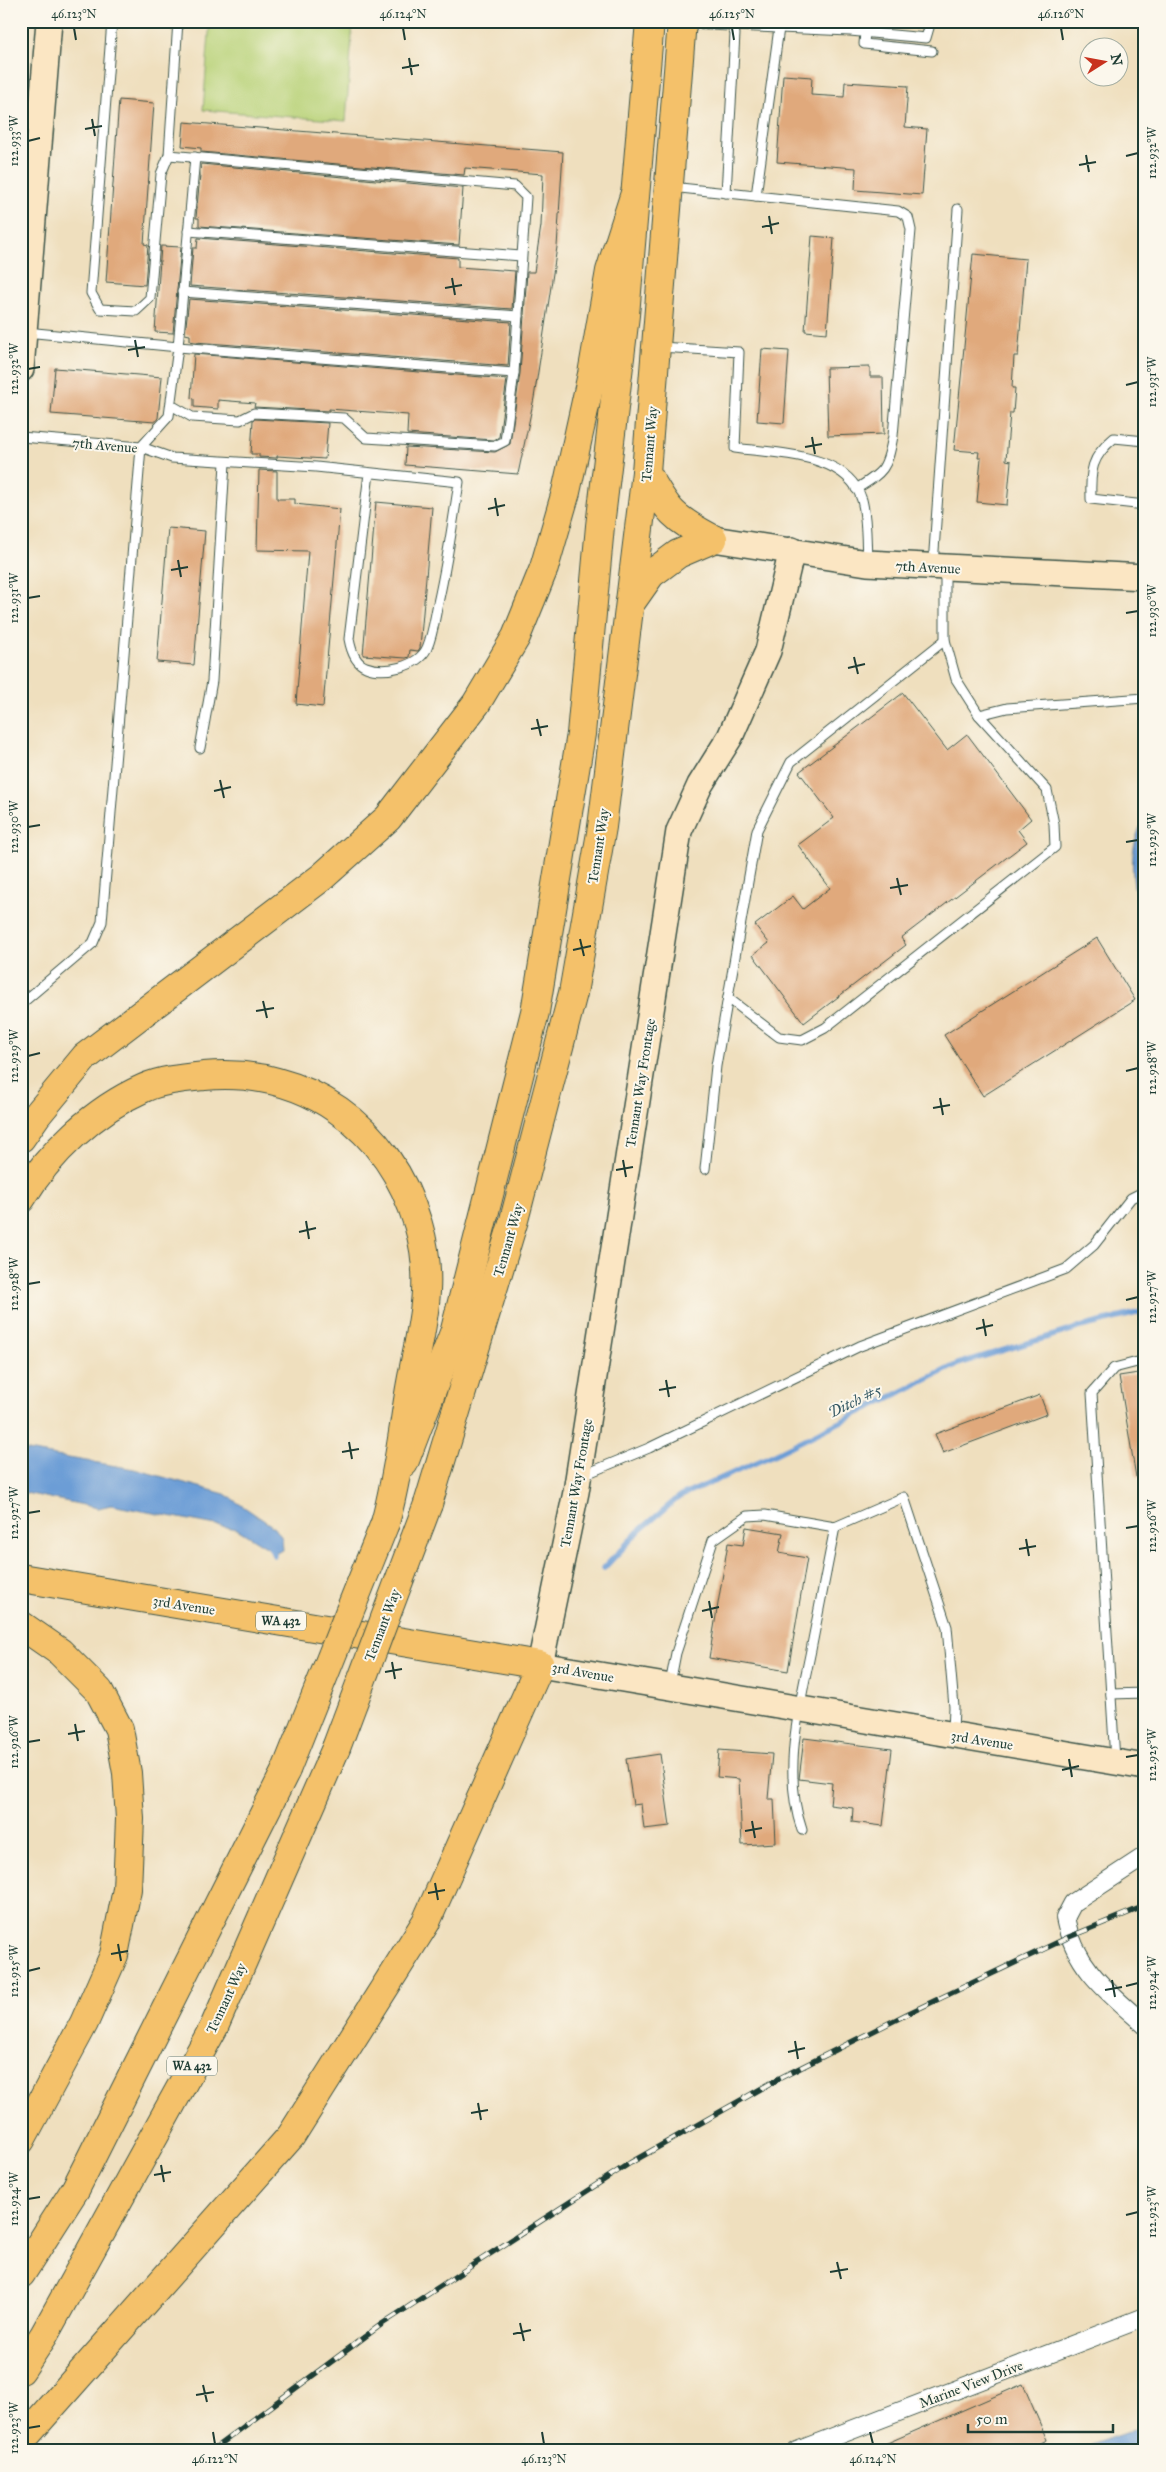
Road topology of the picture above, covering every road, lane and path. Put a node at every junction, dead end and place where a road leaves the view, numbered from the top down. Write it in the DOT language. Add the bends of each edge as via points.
graph roads {
  1 [pos="49,21"];
  2 [pos="112,21"];
  3 [pos="178,21"];
  4 [pos="650,21"];
  5 [pos="931,21"];
  6 [pos="682,22"];
  7 [pos="732,24"];
  8 [pos="779,28"];
  9 [pos="864,32"];
  10 [pos="932,51"];
  11 [pos="169,154"];
  12 [pos="195,157"];
  13 [pos="669,187"];
  14 [pos="635,193"];
  15 [pos="726,193"];
  16 [pos="756,196"];
  17 [pos="958,209"];
  18 [pos="188,231"];
  19 [pos="522,256"];
  20 [pos="182,292"];
  21 [pos="518,316"];
  22 [pos="24,331"];
  23 [pos="657,346"];
  24 [pos="178,347"];
  25 [pos="21,369"];
  26 [pos="514,373"];
  27 [pos="171,405"];
  28 [pos="21,437"];
  29 [pos="1145,441"];
  30 [pos="140,447"];
  31 [pos="225,463"];
  32 [pos="369,472"];
  33 [pos="646,472"];
  34 [pos="856,489"];
  35 [pos="1145,505"];
  36 [pos="713,539"];
  37 [pos="792,550"];
  38 [pos="868,564"];
  39 [pos="939,568"];
  40 [pos="1145,577"];
  41 [pos="632,600"];
  42 [pos="945,640"];
  43 [pos="1145,698"];
  44 [pos="979,714"];
  45 [pos="200,748"];
  46 [pos="728,998"];
  47 [pos="21,1004"];
  48 [pos="21,1138"];
  49 [pos="705,1170"];
  50 [pos="1145,1191"];
  51 [pos="21,1199"];
  52 [pos="1145,1360"];
  53 [pos="579,1477"];
  54 [pos="396,1485"];
  55 [pos="835,1527"];
  56 [pos="21,1578"];
  57 [pos="21,1625"];
  58 [pos="540,1665"];
  59 [pos="670,1687"];
  60 [pos="1145,1693"];
  61 [pos="1111,1694"];
  62 [pos="798,1709"];
  63 [pos="953,1735"];
  64 [pos="1115,1762"];
  65 [pos="1145,1767"];
  66 [pos="802,1830"];
  67 [pos="1145,1856"];
  68 [pos="1145,2025"];
  69 [pos="21,2140"];
  70 [pos="21,2274"];
  71 [pos="1145,2318"];
  72 [pos="21,2370"];
  73 [pos="21,2441"];
  74 [pos="797,2451"];
  1 -- 22 [label="main road"];
  2 -- 11 [label="lane" via="91,292 100,309 136,311 150,298 161,174"];
  3 -- 11 [label="lane"];
  4 -- 14 [label="main road, Tennant Way"];
  5 -- 9 [label="lane" via="926,38"];
  6 -- 7 [label="lane"];
  6 -- 13 [label="main road, Tennant Way"];
  7 -- 8 [label="lane"];
  7 -- 15 [label="lane" via="736,42"];
  8 -- 9 [label="lane"];
  8 -- 16 [label="lane"];
  9 -- 10 [label="lane" via="864,44"];
  11 -- 12 [label="lane"];
  12 -- 18 [label="lane"];
  12 -- 19 [label="lane" via="515,186 526,197"];
  13 -- 15 [label="lane"];
  13 -- 23 [label="main road, Tennant Way"];
  14 -- 48 [label="main road" via="610,271 568,483 544,568 516,637 476,704 388,818 322,877 85,1057"];
  14 -- 54 [label="main road, Tennant Way" via="581,734 535,1012 455,1330"];
  15 -- 16 [label="lane"];
  16 -- 34 [label="lane" via="898,211 908,217 911,230 894,436 889,461 879,475"];
  17 -- 39 [label="lane"];
  18 -- 19 [label="lane"];
  18 -- 20 [label="lane"];
  19 -- 21 [label="lane"];
  20 -- 21 [label="lane"];
  20 -- 24 [label="lane"];
  21 -- 26 [label="lane"];
  22 -- 24 [label="lane"];
  22 -- 25 [label="main road"];
  23 -- 33 [label="main road, Tennant Way"];
  23 -- 34 [label="lane" via="739,352 735,448 822,461 838,469"];
  24 -- 26 [label="lane"];
  24 -- 27 [label="lane"];
  26 -- 27 [label="lane" via="505,441 495,446 366,438 344,418 254,413 240,420 192,417"];
  27 -- 30 [label="lane" via="169,416"];
  28 -- 30 [label="lane, 7th Avenue"];
  29 -- 35 [label="lane" via="1114,438 1099,450 1090,472 1091,499"];
  30 -- 31 [label="lane, 7th Avenue" via="172,458"];
  30 -- 47 [label="lane" via="102,922 93,943"];
  31 -- 32 [label="lane, 7th Avenue"];
  31 -- 45 [label="lane" via="212,681"];
  32 -- 32 [label="lane, 7th Avenue" via="459,482 449,553 427,649 414,661 398,668 365,667 350,649"];
  33 -- 36 [label="main road" via="665,506 683,523"];
  33 -- 41 [label="main road, Tennant Way"];
  34 -- 38 [label="lane" via="862,499 865,517"];
  36 -- 37 [label="main road, 7th Avenue"];
  36 -- 41 [label="main road" via="678,554 651,574"];
  37 -- 38 [label="main road, 7th Avenue"];
  37 -- 53 [label="main road, Tennant Way Frontage" via="768,651 730,737 700,785 679,831"];
  38 -- 39 [label="main road, 7th Avenue"];
  39 -- 40 [label="main road, 7th Avenue"];
  39 -- 42 [label="lane"];
  41 -- 72 [label="main road, Tennant Way / WA 432, bridge" via="602,828 573,993 514,1220 428,1504 336,1748 214,2027 44,2335"];
  42 -- 44 [label="lane" via="956,679"];
  42 -- 46 [label="lane" via="791,762 756,830"];
  43 -- 44 [label="lane" via="1007,708"];
  44 -- 46 [label="lane" via="1047,790 1056,847 825,1028 802,1040 779,1036"];
  46 -- 49 [label="lane" via="716,1066"];
  50 -- 53 [label="lane" via="1131,1198 1094,1245 1066,1269 860,1346 649,1448"];
  51 -- 54 [label="main road" via="62,1146 108,1108 145,1087 181,1078 249,1076 274,1081 308,1092 357,1124 377,1144 397,1173 419,1226 425,1257 427,1293 422,1333 409,1392"];
  52 -- 61 [label="lane" via="1114,1368 1092,1393"];
  53 -- 58 [label="main road, Tennant Way Frontage"];
  54 -- 70 [label="main road, Tennant Way, bridge" via="385,1523 286,1770 76,2188"];
  55 -- 59 [label="lane" via="765,1515 747,1516 713,1540 676,1653"];
  55 -- 62 [label="lane"];
  55 -- 63 [label="lane" via="904,1497 947,1627 954,1707"];
  56 -- 58 [label="main road, 3rd Avenue / WA 432"];
  57 -- 69 [label="main road" via="60,1652 99,1691 119,1729 127,1773 130,1819 128,1890 114,1955 84,2023"];
  58 -- 59 [label="main road, 3rd Avenue"];
  58 -- 73 [label="main road" via="426,1922 291,2136"];
  59 -- 62 [label="main road, 3rd Avenue"];
  60 -- 61 [label="lane"];
  61 -- 64 [label="lane"];
  62 -- 63 [label="main road, 3rd Avenue"];
  62 -- 66 [label="lane" via="792,1783 794,1807"];
  63 -- 64 [label="main road, 3rd Avenue"];
  64 -- 65 [label="main road, 3rd Avenue"];
  67 -- 68 [label="street" via="1073,1904 1065,1918 1069,1937 1092,1977"];
  71 -- 74 [label="street, Marine View Drive"];
}
